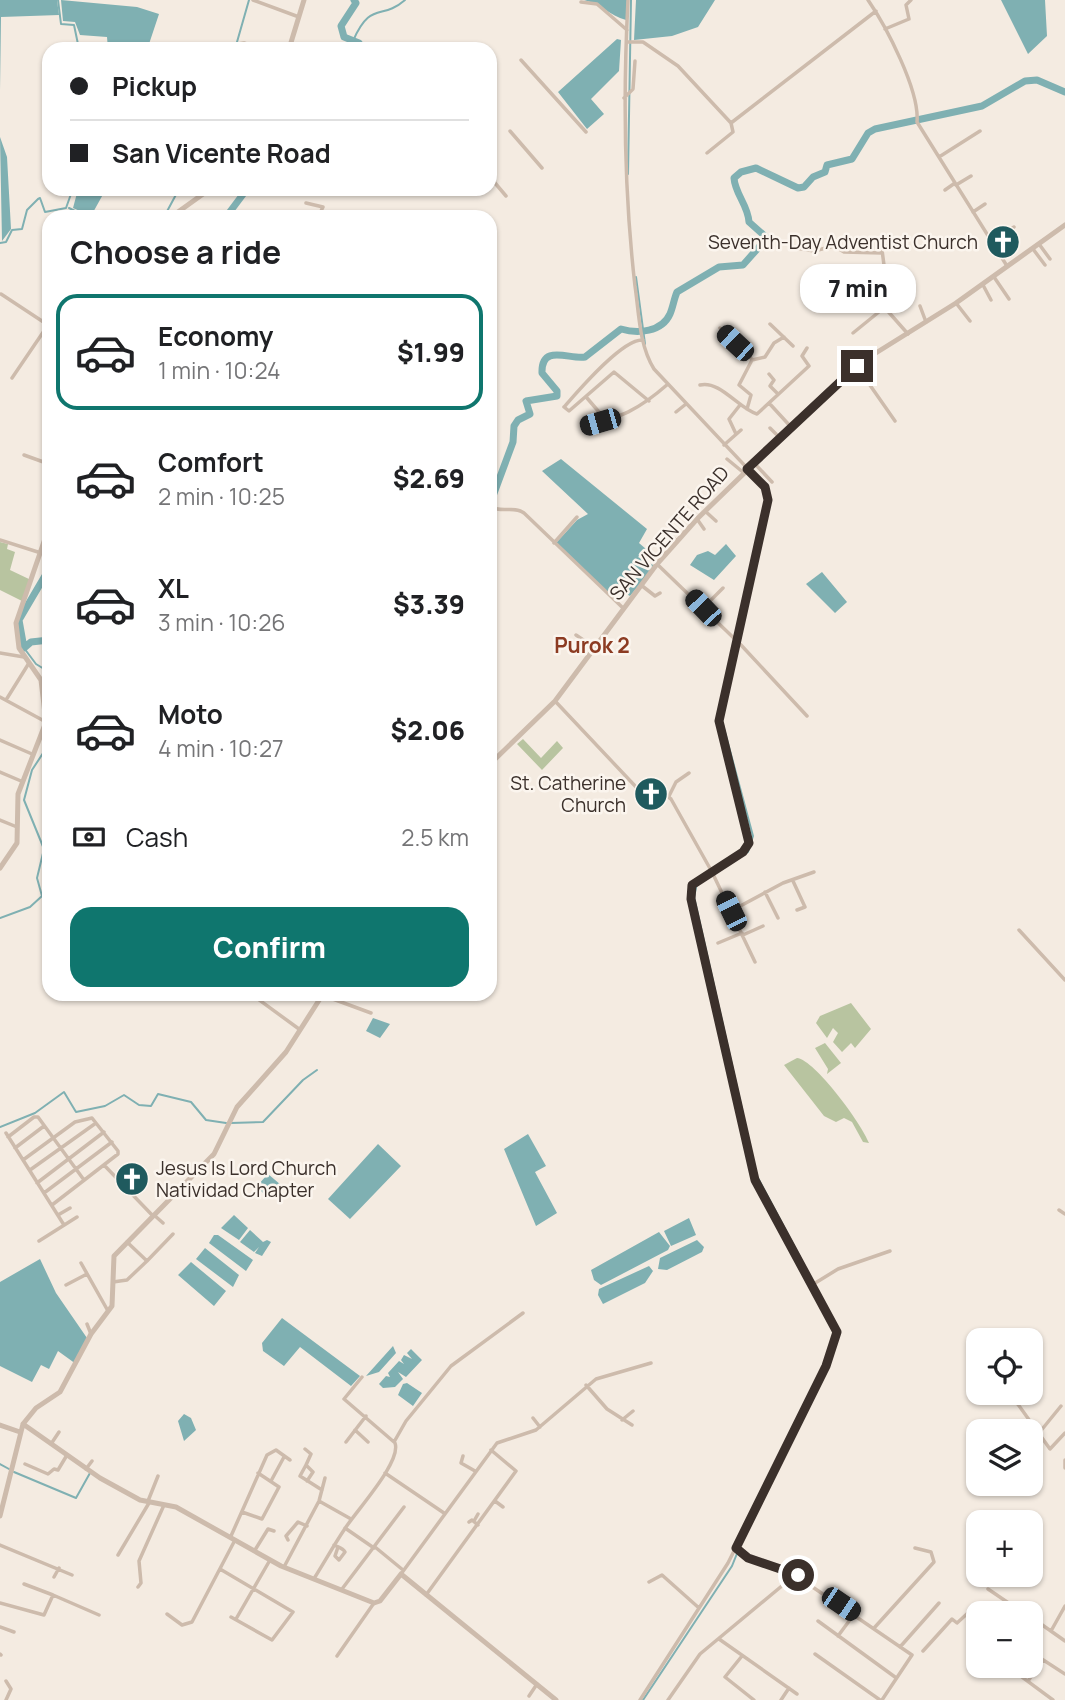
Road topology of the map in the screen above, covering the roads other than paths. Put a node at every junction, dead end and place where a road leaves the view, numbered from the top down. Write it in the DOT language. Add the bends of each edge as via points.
graph roads {
  1 [pos="253,0"];
  2 [pos="304,0"];
  3 [pos="628,0"];
  4 [pos="868,0"];
  5 [pos="911,0"];
  6 [pos="581,2"];
  7 [pos="876,11"];
  8 [pos="299,17"];
  9 [pos="884,29"];
  10 [pos="627,30"];
  11 [pos="291,42"];
  12 [pos="628,42"];
  13 [pos="521,60"];
  14 [pos="635,61"];
  15 [pos="626,96"];
  16 [pos="731,123"];
  17 [pos="510,131"];
  18 [pos="980,131"];
  19 [pos="586,132"];
  20 [pos="707,153"];
  21 [pos="939,157"];
  22 [pos="542,168"];
  23 [pos="971,176"];
  24 [pos="956,184"];
  25 [pos="497,185"];
  26 [pos="945,190"];
  27 [pos="200,196"];
  28 [pos="506,196"];
  29 [pos="306,203"];
  30 [pos="985,204"];
  31 [pos="181,210"];
  32 [pos="322,210"];
  33 [pos="973,212"];
  34 [pos="1014,226"];
  35 [pos="1064,228"];
  36 [pos="992,242"];
  37 [pos="889,245"];
  38 [pos="790,247"];
  39 [pos="1036,247"];
  40 [pos="882,253"];
  41 [pos="1049,259"];
  42 [pos="1045,265"];
  43 [pos="1008,267"];
  44 [pos="994,277"];
  45 [pos="983,285"];
  46 [pos="1,293"];
  47 [pos="1009,299"];
  48 [pos="992,300"];
  49 [pos="956,303"];
  50 [pos="920,306"];
  51 [pos="885,307"];
  52 [pos="42,321"];
  53 [pos="970,321"];
  54 [pos="926,322"];
  55 [pos="770,324"];
  56 [pos="720,328"];
  57 [pos="853,332"];
  58 [pos="42,334"];
  59 [pos="908,334"];
  60 [pos="642,335"];
  61 [pos="785,337"];
  62 [pos="793,346"];
  63 [pos="807,348"];
  64 [pos="855,351"];
  65 [pos="752,360"];
  66 [pos="609,362"];
  67 [pos="863,362"];
  68 [pos="857,366"];
  69 [pos="614,372"];
  70 [pos="769,374"];
  71 [pos="12,377"];
  72 [pos="668,384"];
  73 [pos="700,385"];
  74 [pos="778,394"];
  75 [pos="587,398"];
  76 [pos="649,401"];
  77 [pos="769,403"];
  78 [pos="686,404"];
  79 [pos="740,405"];
  80 [pos="747,409"];
  81 [pos="676,412"];
  82 [pos="605,419"];
  83 [pos="895,421"];
  84 [pos="584,427"];
  85 [pos="791,427"];
  86 [pos="770,428"];
  87 [pos="741,430"];
  88 [pos="736,434"];
  89 [pos="780,438"];
  90 [pos="724,444"];
  91 [pos="760,445"];
  92 [pos="765,451"];
  93 [pos="24,456"];
  94 [pos="727,459"];
  95 [pos="42,462"];
  96 [pos="754,463"];
  97 [pos="745,471"];
  98 [pos="772,482"];
  99 [pos="497,507"];
  100 [pos="705,511"];
  101 [pos="578,517"];
  102 [pos="697,519"];
  103 [pos="716,521"];
  104 [pos="704,529"];
  105 [pos="664,531"];
  106 [pos="0,540"];
  107 [pos="677,541"];
  108 [pos="554,543"];
  109 [pos="42,553"];
  110 [pos="657,564"];
  111 [pos="641,585"];
  112 [pos="723,588"];
  113 [pos="660,593"];
  114 [pos="623,608"];
  115 [pos="703,608"];
  116 [pos="576,635"];
  117 [pos="736,641"];
  118 [pos="595,648"];
  119 [pos="0,653"];
  120 [pos="24,657"];
  121 [pos="29,663"];
  122 [pos="42,688"];
  123 [pos="0,697"];
  124 [pos="6,700"];
  125 [pos="555,701"];
  126 [pos="807,716"];
  127 [pos="42,720"];
  128 [pos="42,731"];
  129 [pos="0,740"];
  130 [pos="32,754"];
  131 [pos="497,757"];
  132 [pos="0,772"];
  133 [pos="689,774"];
  134 [pos="21,781"];
  135 [pos="669,796"];
  136 [pos="0,820"];
  137 [pos="19,828"];
  138 [pos="0,867"];
  139 [pos="711,870"];
  140 [pos="814,872"];
  141 [pos="793,881"];
  142 [pos="765,892"];
  143 [pos="731,911"];
  144 [pos="797,911"];
  145 [pos="778,918"];
  146 [pos="763,926"];
  147 [pos="1019,930"];
  148 [pos="742,934"];
  149 [pos="718,943"];
  150 [pos="755,962"];
  151 [pos="1065,979"];
  152 [pos="261,1001"];
  153 [pos="319,1001"];
  154 [pos="341,1001"];
  155 [pos="371,1013"];
  156 [pos="301,1030"];
  157 [pos="97,1122"];
  158 [pos="44,1126"];
  159 [pos="104,1132"];
  160 [pos="52,1138"];
  161 [pos="112,1142"];
  162 [pos="15,1148"];
  163 [pos="60,1149"];
  164 [pos="68,1159"];
  165 [pos="23,1160"];
  166 [pos="104,1165"];
  167 [pos="76,1169"];
  168 [pos="30,1170"];
  169 [pos="84,1180"];
  170 [pos="37,1183"];
  171 [pos="44,1193"];
  172 [pos="51,1205"];
  173 [pos="70,1208"];
  174 [pos="1059,1210"];
  175 [pos="1065,1214"];
  176 [pos="58,1215"];
  177 [pos="154,1215"];
  178 [pos="77,1217"];
  179 [pos="163,1223"];
  180 [pos="64,1225"];
  181 [pos="173,1234"];
  182 [pos="39,1241"];
  183 [pos="127,1242"];
  184 [pos="890,1251"];
  185 [pos="147,1261"];
  186 [pos="81,1263"];
  187 [pos="86,1274"];
  188 [pos="113,1282"];
  189 [pos="66,1285"];
  190 [pos="813,1285"];
  191 [pos="109,1312"];
  192 [pos="523,1313"];
  193 [pos="87,1324"];
  194 [pos="91,1334"];
  195 [pos="651,1363"];
  196 [pos="362,1377"];
  197 [pos="586,1385"];
  198 [pos="1018,1405"];
  199 [pos="1061,1406"];
  200 [pos="634,1411"];
  201 [pos="366,1416"];
  202 [pos="533,1418"];
  203 [pos="1028,1419"];
  204 [pos="622,1420"];
  205 [pos="23,1424"];
  206 [pos="632,1425"];
  207 [pos="2,1426"];
  208 [pos="540,1427"];
  209 [pos="1043,1428"];
  210 [pos="355,1430"];
  211 [pos="20,1432"];
  212 [pos="59,1432"];
  213 [pos="1065,1433"];
  214 [pos="1043,1439"];
  215 [pos="346,1442"];
  216 [pos="368,1442"];
  217 [pos="394,1442"];
  218 [pos="51,1444"];
  219 [pos="305,1449"];
  220 [pos="491,1450"];
  221 [pos="67,1455"];
  222 [pos="463,1456"];
  223 [pos="284,1457"];
  224 [pos="290,1460"];
  225 [pos="1065,1460"];
  226 [pos="92,1461"];
  227 [pos="25,1464"];
  228 [pos="306,1465"];
  229 [pos="1065,1468"];
  230 [pos="86,1469"];
  231 [pos="475,1471"];
  232 [pos="258,1473"];
  233 [pos="386,1473"];
  234 [pos="158,1476"];
  235 [pos="325,1478"];
  236 [pos="271,1481"];
  237 [pos="307,1481"];
  238 [pos="323,1491"];
  239 [pos="319,1501"];
  240 [pos="495,1501"];
  241 [pos="148,1503"];
  242 [pos="165,1503"];
  243 [pos="404,1507"];
  244 [pos="503,1507"];
  245 [pos="242,1512"];
  246 [pos="444,1513"];
  247 [pos="478,1514"];
  248 [pos="0,1516"];
  249 [pos="352,1519"];
  250 [pos="473,1523"];
  251 [pos="307,1526"];
  252 [pos="345,1528"];
  253 [pos="274,1531"];
  254 [pos="234,1537"];
  255 [pos="288,1540"];
  256 [pos="0,1545"];
  257 [pos="374,1547"];
  258 [pos="736,1548"];
  259 [pos="915,1548"];
  260 [pos="254,1550"];
  261 [pos="118,1555"];
  262 [pos="270,1560"];
  263 [pos="59,1567"];
  264 [pos="285,1567"];
  265 [pos="220,1569"];
  266 [pos="402,1572"];
  267 [pos="72,1575"];
  268 [pos="792,1576"];
  269 [pos="54,1577"];
  270 [pos="315,1577"];
  271 [pos="649,1582"];
  272 [pos="24,1584"];
  273 [pos="138,1587"];
  274 [pos="253,1588"];
  275 [pos="342,1589"];
  276 [pos="988,1589"];
  277 [pos="53,1595"];
  278 [pos="426,1595"];
  279 [pos="1006,1601"];
  280 [pos="0,1603"];
  281 [pos="374,1603"];
  282 [pos="939,1603"];
  283 [pos="1065,1606"];
  284 [pos="699,1608"];
  285 [pos="855,1613"];
  286 [pos="167,1614"];
  287 [pos="99,1615"];
  288 [pos="966,1615"];
  289 [pos="818,1621"];
  290 [pos="1043,1626"];
  291 [pos="0,1627"];
  292 [pos="875,1627"];
  293 [pos="1051,1631"];
  294 [pos="14,1632"];
  295 [pos="838,1636"];
  296 [pos="719,1639"];
  297 [pos="1065,1640"];
  298 [pos="901,1647"];
  299 [pos="923,1651"];
  300 [pos="815,1654"];
  301 [pos="337,1656"];
  302 [pos="743,1656"];
  303 [pos="1043,1660"];
  304 [pos="1065,1674"];
  305 [pos="895,1677"];
  306 [pos="1022,1678"];
  307 [pos="1030,1678"];
  308 [pos="6,1681"];
  309 [pos="1027,1682"];
  310 [pos="537,1684"];
  311 [pos="789,1688"];
  312 [pos="797,1694"];
  313 [pos="529,1696"];
  314 [pos="6,1700"];
  315 [pos="556,1700"];
  316 [pos="640,1700"];
  317 [pos="668,1700"];
  318 [pos="754,1700"];
  319 [pos="781,1700"];
  320 [pos="881,1700"];
  321 [pos="1053,1700"];
  1 -- 8 [label="street"];
  2 -- 8 [label="street"];
  3 -- 10 [label="street"];
  4 -- 7 [label="street"];
  5 -- 9 [label="street" via="906,5 909,19"];
  6 -- 10 [label="street" via="597,4"];
  7 -- 9 [label="street"];
  7 -- 16 [label="street"];
  8 -- 11 [label="street"];
  9 -- 21 [label="street" via="918,111 917,122"];
  10 -- 12 [label="street"];
  12 -- 15 [label="street"];
  12 -- 16 [label="street" via="645,42 678,66"];
  13 -- 19 [label="street"];
  14 -- 15 [label="street" via="632,91"];
  15 -- 60 [label="street" via="632,250"];
  16 -- 20 [label="street" via="733,132"];
  17 -- 22 [label="street"];
  18 -- 21 [label="street"];
  21 -- 24 [label="street"];
  23 -- 24 [label="street"];
  24 -- 26 [label="street"];
  24 -- 33 [label="street"];
  25 -- 28 [label="street"];
  27 -- 31 [label="street"];
  29 -- 32 [label="street"];
  30 -- 33 [label="street"];
  33 -- 36 [label="street"];
  34 -- 36 [label="street"];
  35 -- 39 [label="street, SAN VICENTE ROAD"];
  36 -- 43 [label="street"];
  37 -- 40 [label="street"];
  38 -- 40 [label="street" via="814,251 834,246 844,252"];
  39 -- 41 [label="street"];
  39 -- 42 [label="street"];
  39 -- 43 [label="street, SAN VICENTE ROAD"];
  40 -- 51 [label="street" via="884,265 862,282"];
  43 -- 44 [label="street, SAN VICENTE ROAD"];
  44 -- 45 [label="street, SAN VICENTE ROAD"];
  44 -- 47 [label="street"];
  45 -- 48 [label="street"];
  45 -- 49 [label="street, SAN VICENTE ROAD"];
  46 -- 52 [label="street"];
  49 -- 53 [label="street"];
  49 -- 54 [label="street, SAN VICENTE ROAD"];
  50 -- 54 [label="street"];
  51 -- 57 [label="street"];
  51 -- 59 [label="street"];
  54 -- 59 [label="street, SAN VICENTE ROAD"];
  55 -- 61 [label="street"];
  56 -- 65 [label="street"];
  58 -- 71 [label="street"];
  59 -- 67 [label="street, SAN VICENTE ROAD"];
  60 -- 66 [label="street"];
  60 -- 72 [label="street" via="649,361"];
  61 -- 62 [label="street"];
  61 -- 65 [label="street" via="774,343 765,357"];
  63 -- 74 [label="street" via="802,356 809,366"];
  64 -- 67 [label="street"];
  65 -- 80 [label="street" via="738,382 752,397"];
  66 -- 69 [label="street"];
  66 -- 75 [label="street" via="564,407 569,411"];
  67 -- 68 [label="street, SAN VICENTE ROAD"];
  68 -- 83 [label="street"];
  68 -- 85 [label="street, SAN VICENTE ROAD"];
  69 -- 75 [label="street"];
  69 -- 76 [label="street"];
  70 -- 74 [label="street" via="774,380 770,386"];
  72 -- 76 [label="street"];
  72 -- 78 [label="street"];
  73 -- 79 [label="street" via="716,388"];
  74 -- 77 [label="street"];
  75 -- 82 [label="street"];
  76 -- 82 [label="street" via="615,420"];
  77 -- 80 [label="street" via="757,414"];
  77 -- 85 [label="street"];
  78 -- 81 [label="street"];
  78 -- 90 [label="street"];
  79 -- 80 [label="street"];
  79 -- 88 [label="street" via="729,419"];
  82 -- 84 [label="street"];
  85 -- 89 [label="street, SAN VICENTE ROAD"];
  86 -- 89 [label="street"];
  87 -- 88 [label="street"];
  88 -- 90 [label="street"];
  89 -- 92 [label="street, SAN VICENTE ROAD"];
  90 -- 97 [label="street"];
  91 -- 92 [label="street"];
  92 -- 96 [label="street, SAN VICENTE ROAD"];
  93 -- 95 [label="street"];
  94 -- 97 [label="street"];
  96 -- 97 [label="street, SAN VICENTE ROAD"];
  96 -- 98 [label="street"];
  97 -- 100 [label="street, SAN VICENTE ROAD"];
  97 -- 117 [label="street" via="765,487 768,500"];
  99 -- 108 [label="street" via="518,509"];
  100 -- 102 [label="street, SAN VICENTE ROAD"];
  100 -- 103 [label="street"];
  101 -- 108 [label="street"];
  102 -- 104 [label="street"];
  102 -- 107 [label="street, SAN VICENTE ROAD"];
  105 -- 107 [label="street"];
  106 -- 109 [label="street"];
  107 -- 110 [label="street, SAN VICENTE ROAD"];
  108 -- 114 [label="street"];
  109 -- 120 [label="street" via="16,623"];
  110 -- 111 [label="street, SAN VICENTE ROAD"];
  110 -- 115 [label="street"];
  111 -- 113 [label="street" via="655,596"];
  111 -- 114 [label="street, SAN VICENTE ROAD"];
  112 -- 115 [label="street"];
  114 -- 118 [label="street, SAN VICENTE ROAD"];
  115 -- 117 [label="street"];
  116 -- 118 [label="street"];
  117 -- 126 [label="street"];
  117 -- 139 [label="street" via="719,721 749,843 743,852"];
  118 -- 125 [label="street, SAN VICENTE ROAD"];
  119 -- 120 [label="street"];
  120 -- 121 [label="street"];
  121 -- 122 [label="street"];
  121 -- 124 [label="street"];
  123 -- 124 [label="street"];
  124 -- 127 [label="street"];
  125 -- 131 [label="street, SAN VICENTE ROAD"];
  125 -- 135 [label="street" via="650,803"];
  128 -- 130 [label="street"];
  129 -- 130 [label="street"];
  130 -- 134 [label="street"];
  132 -- 134 [label="street"];
  133 -- 135 [label="street" via="676,782"];
  134 -- 137 [label="street"];
  135 -- 139 [label="street"];
  136 -- 137 [label="street"];
  137 -- 138 [label="street" via="17,843"];
  139 -- 143 [label="street"];
  139 -- 190 [label="street" via="692,885 691,899 753,1172"];
  140 -- 141 [label="street"];
  141 -- 142 [label="street"];
  141 -- 144 [label="street" via="805,907"];
  142 -- 143 [label="street"];
  142 -- 145 [label="street"];
  143 -- 148 [label="street"];
  146 -- 148 [label="street"];
  147 -- 151 [label="street"];
  148 -- 149 [label="street"];
  148 -- 150 [label="street"];
  152 -- 156 [label="street"];
  153 -- 156 [label="street"];
  154 -- 155 [label="street"];
  156 -- 177 [label="street" via="237,1107 214,1154"];
  157 -- 159 [label="street"];
  157 -- 160 [label="street" via="92,1118 75,1122"];
  157 -- 163 [label="street"];
  158 -- 160 [label="street"];
  158 -- 162 [label="street"];
  158 -- 162 [label="street" via="36,1116 7,1135"];
  159 -- 161 [label="street"];
  159 -- 164 [label="street"];
  160 -- 163 [label="street"];
  160 -- 165 [label="street"];
  161 -- 166 [label="street" via="119,1153"];
  161 -- 167 [label="street"];
  162 -- 165 [label="street"];
  163 -- 164 [label="street"];
  163 -- 168 [label="street"];
  164 -- 167 [label="street"];
  164 -- 170 [label="street"];
  165 -- 168 [label="street"];
  166 -- 169 [label="street"];
  166 -- 177 [label="street"];
  167 -- 169 [label="street"];
  167 -- 171 [label="street"];
  168 -- 170 [label="street"];
  169 -- 172 [label="street"];
  170 -- 171 [label="street"];
  171 -- 172 [label="street"];
  172 -- 176 [label="street"];
  173 -- 176 [label="street"];
  174 -- 175 [label="street"];
  176 -- 180 [label="street"];
  177 -- 179 [label="street"];
  177 -- 183 [label="street"];
  178 -- 180 [label="street"];
  180 -- 182 [label="street"];
  181 -- 185 [label="street"];
  183 -- 185 [label="street"];
  183 -- 188 [label="street" via="113,1259"];
  184 -- 190 [label="street" via="838,1269"];
  185 -- 188 [label="street" via="127,1280"];
  186 -- 187 [label="street"];
  187 -- 189 [label="street"];
  187 -- 191 [label="street"];
  188 -- 191 [label="street" via="114,1301"];
  190 -- 258 [label="street" via="836,1328 837,1340"];
  191 -- 194 [label="street"];
  192 -- 217 [label="street" via="451,1366"];
  193 -- 194 [label="street"];
  194 -- 205 [label="street" via="62,1390 36,1408"];
  195 -- 197 [label="street"];
  196 -- 201 [label="street" via="344,1396"];
  197 -- 204 [label="street"];
  197 -- 208 [label="street"];
  198 -- 203 [label="street"];
  199 -- 209 [label="street"];
  200 -- 204 [label="street"];
  201 -- 210 [label="street"];
  201 -- 217 [label="street"];
  202 -- 208 [label="street"];
  204 -- 206 [label="street"];
  205 -- 211 [label="street"];
  205 -- 218 [label="street"];
  207 -- 211 [label="street"];
  208 -- 220 [label="street" via="523,1437 501,1440"];
  210 -- 215 [label="street"];
  210 -- 216 [label="street"];
  211 -- 248 [label="street"];
  212 -- 218 [label="street"];
  213 -- 214 [label="street" via="1050,1449"];
  217 -- 233 [label="street" via="397,1450"];
  218 -- 221 [label="street"];
  219 -- 228 [label="street" via="311,1454"];
  220 -- 231 [label="street"];
  220 -- 240 [label="street" via="516,1470"];
  221 -- 227 [label="street" via="58,1470 48,1474"];
  221 -- 230 [label="street"];
  222 -- 231 [label="street" via="461,1463"];
  223 -- 224 [label="street"];
  223 -- 232 [label="street" via="272,1450"];
  223 -- 236 [label="street"];
  225 -- 229 [label="street"];
  226 -- 230 [label="street"];
  228 -- 237 [label="street" via="313,1472"];
  228 -- 237 [label="street" via="300,1475"];
  230 -- 241 [label="street"];
  231 -- 246 [label="street"];
  232 -- 236 [label="street"];
  232 -- 245 [label="street"];
  233 -- 246 [label="street"];
  233 -- 249 [label="street"];
  234 -- 241 [label="street"];
  235 -- 238 [label="street"];
  236 -- 245 [label="street" via="279,1487 262,1519"];
  237 -- 238 [label="street"];
  238 -- 239 [label="street"];
  239 -- 249 [label="street"];
  239 -- 251 [label="street"];
  240 -- 244 [label="street"];
  240 -- 250 [label="street"];
  241 -- 242 [label="street"];
  241 -- 261 [label="street"];
  242 -- 254 [label="street"];
  242 -- 273 [label="street" via="140,1558 142,1581"];
  243 -- 257 [label="street"];
  245 -- 254 [label="street"];
  246 -- 266 [label="street"];
  247 -- 250 [label="street"];
  249 -- 252 [label="street"];
  250 -- 278 [label="street"];
  251 -- 255 [label="street" via="298,1522 286,1536"];
  251 -- 264 [label="street"];
  252 -- 257 [label="street"];
  252 -- 270 [label="street"];
  253 -- 260 [label="street" via="268,1528"];
  254 -- 260 [label="street"];
  254 -- 265 [label="street"];
  256 -- 263 [label="street"];
  257 -- 266 [label="street"];
  257 -- 275 [label="street"];
  258 -- 268 [label="street" via="748,1558"];
  258 -- 284 [label="street"];
  259 -- 292 [label="street" via="930,1552 934,1562"];
  260 -- 262 [label="street"];
  262 -- 264 [label="street"];
  262 -- 274 [label="street"];
  263 -- 267 [label="street"];
  263 -- 269 [label="street"];
  264 -- 270 [label="street"];
  265 -- 274 [label="street"];
  265 -- 286 [label="street" via="192,1622 184,1626"];
  266 -- 278 [label="street"];
  266 -- 281 [label="street"];
  268 -- 285 [label="street" via="802,1577"];
  268 -- 296 [label="street"];
  270 -- 275 [label="street"];
  271 -- 284 [label="street" via="662,1575"];
  272 -- 277 [label="street"];
  274 -- 274 [label="street" via="234,1618 272,1640 293,1612"];
  275 -- 281 [label="street"];
  276 -- 279 [label="street"];
  277 -- 280 [label="street" via="42,1616"];
  277 -- 287 [label="street"];
  278 -- 310 [label="street"];
  281 -- 301 [label="street"];
  282 -- 298 [label="street"];
  283 -- 293 [label="street"];
  284 -- 316 [label="street"];
  285 -- 292 [label="street"];
  285 -- 295 [label="street"];
  288 -- 299 [label="street" via="957,1623 952,1619"];
  289 -- 295 [label="street"];
  290 -- 293 [label="street"];
  291 -- 294 [label="street"];
  292 -- 298 [label="street"];
  293 -- 297 [label="street"];
  295 -- 305 [label="street"];
  296 -- 302 [label="street"];
  296 -- 317 [label="street" via="688,1668"];
  298 -- 305 [label="street" via="912,1655"];
  300 -- 320 [label="street"];
  302 -- 311 [label="street"];
  302 -- 318 [label="street" via="725,1677"];
  303 -- 304 [label="street"];
  305 -- 320 [label="street"];
  306 -- 309 [label="street"];
  307 -- 309 [label="street"];
  308 -- 314 [label="street" via="11,1689"];
  309 -- 321 [label="street"];
  310 -- 313 [label="street"];
  310 -- 315 [label="street"];
  311 -- 312 [label="street"];
  311 -- 319 [label="street"];
}
